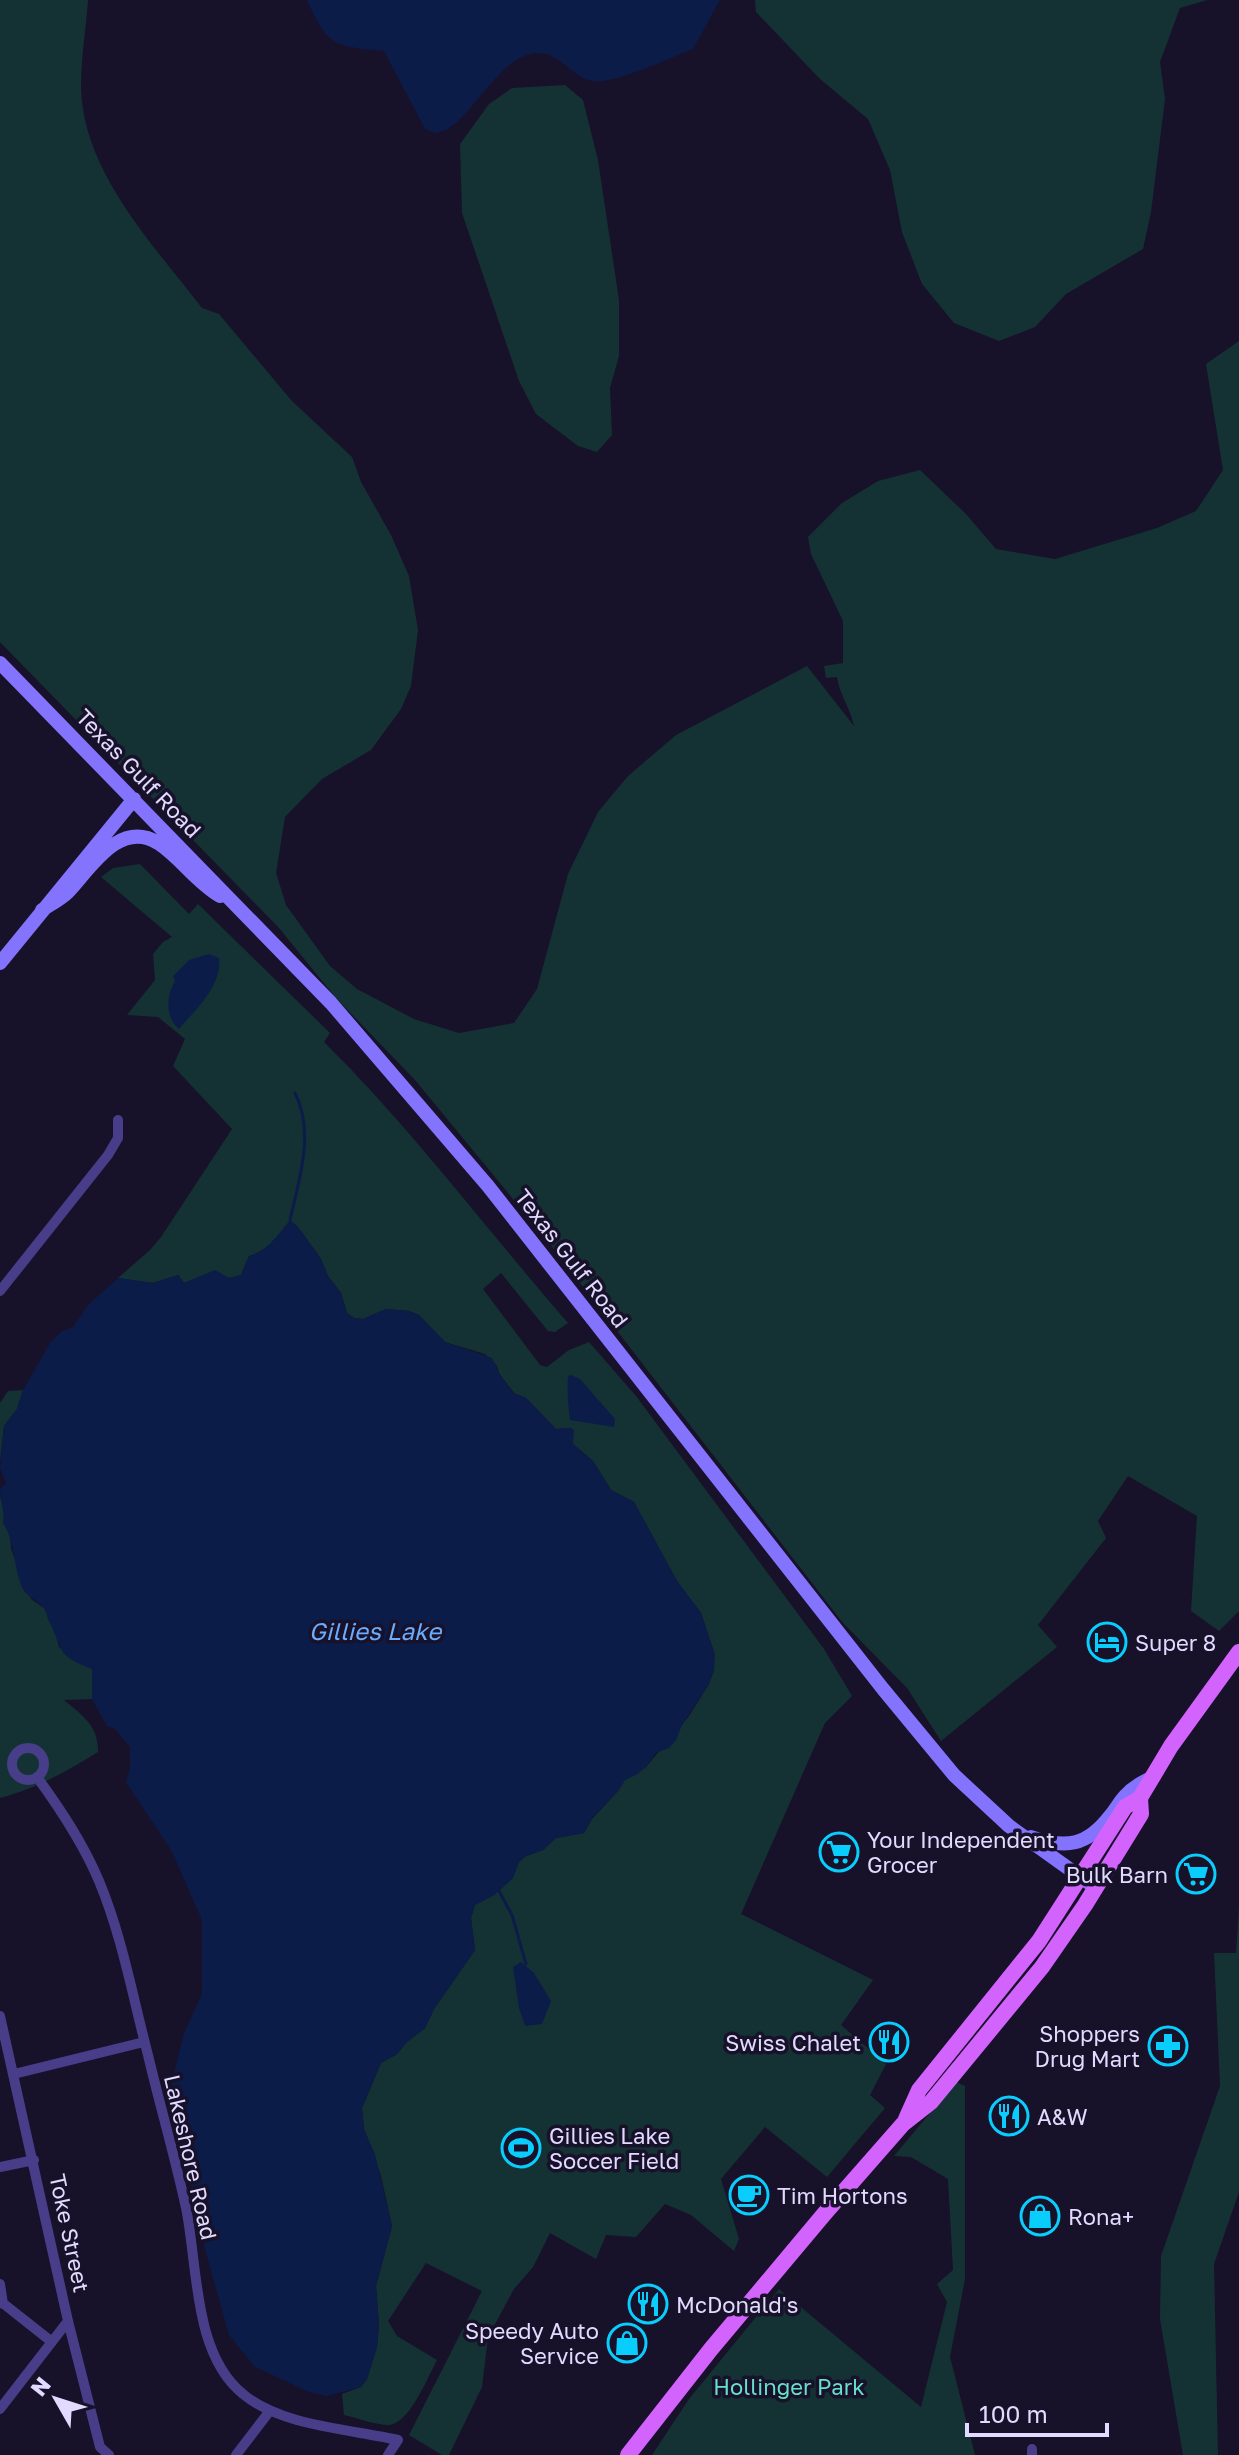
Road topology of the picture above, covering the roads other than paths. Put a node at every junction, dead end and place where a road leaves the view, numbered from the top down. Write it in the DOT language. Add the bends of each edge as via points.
graph roads {
  1 [pos="0,663"];
  2 [pos="134,799"];
  3 [pos="237,906"];
  4 [pos="42,910"];
  5 [pos="0,963"];
  6 [pos="118,1120"];
  7 [pos="1,1287"];
  8 [pos="1239,1652"];
  9 [pos="37,1777"];
  10 [pos="1153,1777"];
  11 [pos="1023,1836"];
  12 [pos="1088,1883"];
  13 [pos="0,2016"];
  14 [pos="144,2042"];
  15 [pos="14,2074"];
  16 [pos="34,2160"];
  17 [pos="0,2167"];
  18 [pos="0,2284"];
  19 [pos="2,2302"];
  20 [pos="68,2321"];
  21 [pos="52,2342"];
  22 [pos="0,2409"];
  23 [pos="269,2412"];
  24 [pos="109,2455"];
  25 [pos="236,2455"];
  26 [pos="388,2455"];
  27 [pos="628,2455"];
  1 -- 2 [label="main road, Texas Gulf Road"];
  2 -- 3 [label="main road, Texas Gulf Road"];
  2 -- 4 [label="main road"];
  3 -- 4 [label="main road" via="208,889 159,844 140,837 109,847 64,896"];
  3 -- 11 [label="main road, Texas Gulf Road" via="331,1003 488,1186 954,1775"];
  4 -- 5 [label="main road"];
  6 -- 7 [label="street" via="118,1138 108,1155"];
  8 -- 10 [label="main road"];
  9 -- 14 [label="street, Lakeshore Road" via="65,1814 99,1880"];
  10 -- 11 [label="main road" via="1126,1794 1097,1832 1086,1838 1062,1845"];
  10 -- 12 [label="main road" via="1140,1798 1125,1807"];
  11 -- 12 [label="main road, Texas Gulf Road"];
  12 -- 27 [label="main road" via="919,2090 903,2124"];
  13 -- 15 [label="street, Toke Street"];
  14 -- 15 [label="street"];
  14 -- 23 [label="street, Lakeshore Road" via="186,2210 204,2325 228,2380"];
  15 -- 16 [label="street, Toke Street"];
  16 -- 17 [label="street"];
  16 -- 20 [label="street, Toke Street"];
  18 -- 19 [label="street"];
  19 -- 21 [label="street"];
  20 -- 21 [label="street"];
  20 -- 24 [label="street, Toke Street" via="100,2447"];
  21 -- 22 [label="street"];
  23 -- 25 [label="street"];
  23 -- 26 [label="street, Lakeshore Road" via="398,2440"];
}
